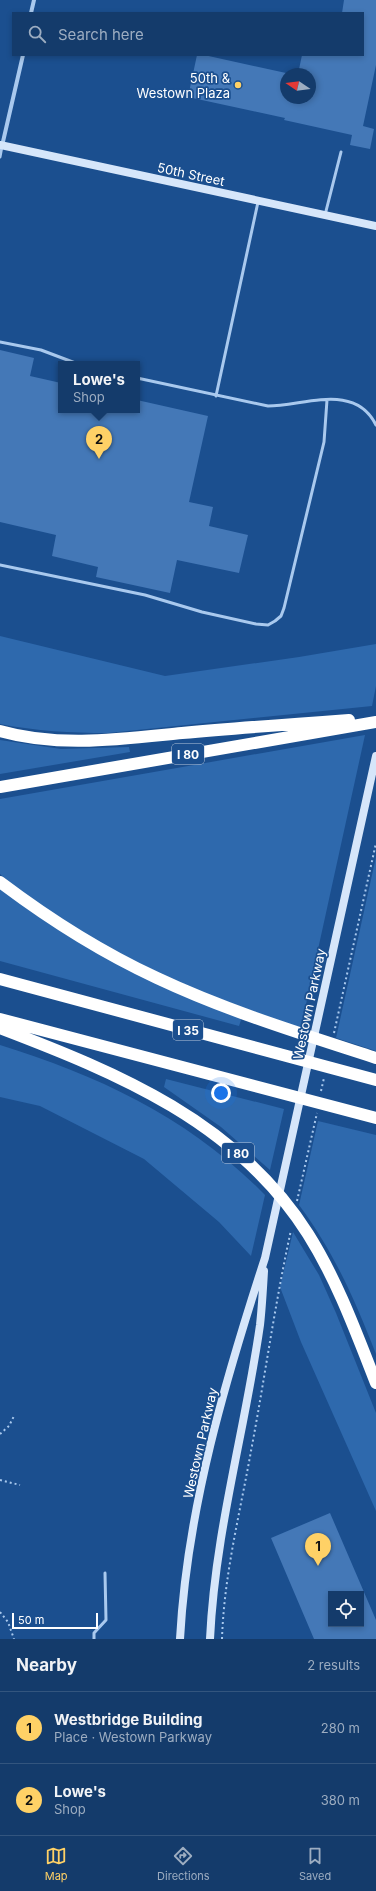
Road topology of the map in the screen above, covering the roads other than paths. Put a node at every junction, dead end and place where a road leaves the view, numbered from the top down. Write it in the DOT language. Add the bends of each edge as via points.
graph roads {
  1 [pos="34,0"];
  2 [pos="31,12"];
  3 [pos="23,56"];
  4 [pos="1,146"];
  5 [pos="340,152"];
  6 [pos="0,157"];
  7 [pos="259,201"];
  8 [pos="325,215"];
  9 [pos="376,226"];
  10 [pos="0,342"];
  11 [pos="70,361"];
  12 [pos="140,379"];
  13 [pos="216,396"];
  14 [pos="327,400"];
  15 [pos="376,425"];
  16 [pos="0,564"];
  17 [pos="376,718"];
  18 [pos="376,722"];
  19 [pos="0,731"];
  20 [pos="376,756"];
  21 [pos="0,787"];
  22 [pos="0,882"];
  23 [pos="0,979"];
  24 [pos="0,1019"];
  25 [pos="0,1028"];
  26 [pos="376,1058"];
  27 [pos="376,1080"];
  28 [pos="376,1118"];
  29 [pos="265,1258"];
  30 [pos="376,1383"];
  31 [pos="105,1573"];
  32 [pos="94,1639"];
  33 [pos="180,1639"];
  34 [pos="210,1639"];
  1 -- 2 [label="street"];
  3 -- 4 [label="street"];
  4 -- 6 [label="lane"];
  4 -- 7 [label="street, 50th Street"];
  5 -- 8 [label="lane"];
  7 -- 8 [label="street, 50th Street"];
  7 -- 13 [label="lane"];
  8 -- 9 [label="street, 50th Street"];
  10 -- 11 [label="lane" via="41,350"];
  12 -- 13 [label="lane"];
  13 -- 14 [label="lane" via="268,406"];
  14 -- 15 [label="lane" via="344,400 362,406 372,415"];
  14 -- 16 [label="lane" via="324,442 284,608 281,616 268,625 202,612 145,594"];
  17 -- 19 [label="highway" via="98,741 56,740"];
  18 -- 21 [label="highway, I 80"];
  20 -- 29 [label="street, Westown Parkway"];
  22 -- 26 [label="highway" via="77,936 157,978 240,1012"];
  23 -- 27 [label="highway, I 35"];
  24 -- 28 [label="highway"];
  25 -- 30 [label="highway, I 80" via="56,1049 139,1087 192,1118 243,1157 282,1198 308,1234 330,1272"];
  29 -- 33 [label="street, Westown Parkway" via="221,1403 200,1495 187,1561"];
  29 -- 34 [label="street, Westown Parkway" via="260,1324 224,1518 212,1597"];
  31 -- 32 [label="lane" via="106,1620 94,1633"];
}
